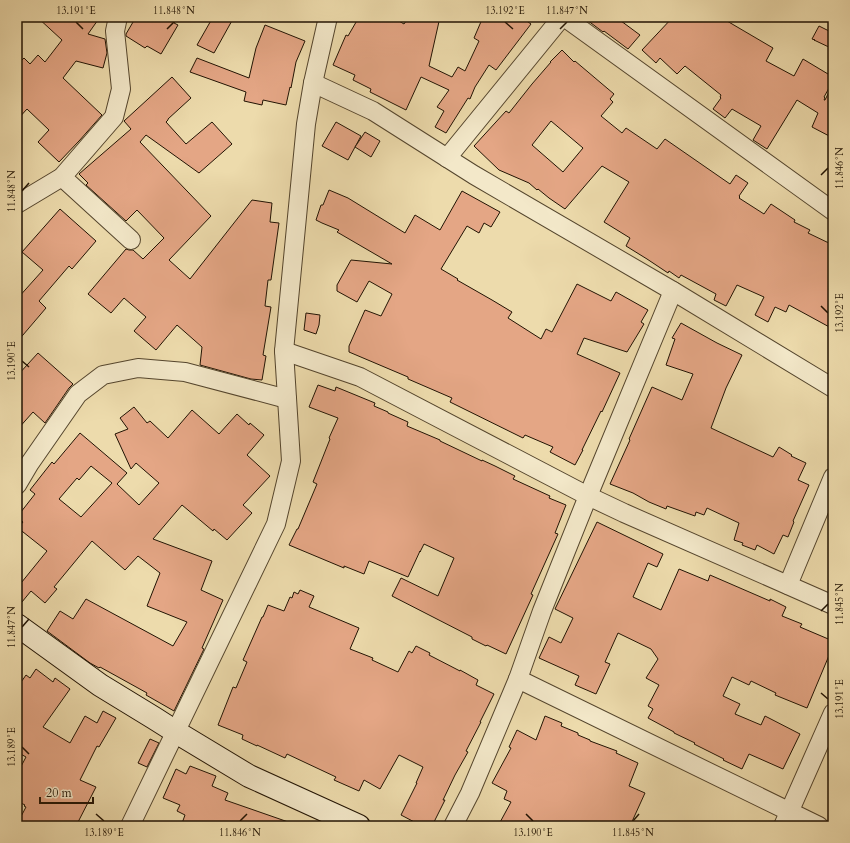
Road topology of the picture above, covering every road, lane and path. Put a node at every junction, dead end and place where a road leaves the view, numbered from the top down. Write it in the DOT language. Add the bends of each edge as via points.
graph roads {
  1 [pos="118,17"];
  2 [pos="328,17"];
  3 [pos="563,17"];
  4 [pos="313,83"];
  5 [pos="447,158"];
  6 [pos="62,177"];
  7 [pos="17,204"];
  8 [pos="833,211"];
  9 [pos="131,240"];
  10 [pos="673,291"];
  11 [pos="284,351"];
  12 [pos="833,388"];
  13 [pos="287,399"];
  14 [pos="833,477"];
  15 [pos="17,485"];
  16 [pos="588,496"];
  17 [pos="788,585"];
  18 [pos="833,605"];
  19 [pos="17,625"];
  20 [pos="518,679"];
  21 [pos="833,713"];
  22 [pos="176,732"];
  23 [pos="786,819"];
  24 [pos="130,826"];
  25 [pos="359,826"];
  26 [pos="453,826"];
  27 [pos="819,826"];
  1 -- 6 [label="street" via="115,31 121,89 114,117"];
  2 -- 4 [label="street"];
  3 -- 5 [label="street"];
  3 -- 8 [label="street"];
  4 -- 5 [label="street" via="373,111"];
  4 -- 11 [label="street" via="306,124"];
  5 -- 10 [label="street"];
  6 -- 7 [label="street"];
  6 -- 9 [label="street"];
  10 -- 12 [label="street"];
  10 -- 16 [label="street"];
  11 -- 13 [label="street"];
  11 -- 16 [label="street" via="360,377"];
  13 -- 15 [label="street" via="185,372 138,368 103,375 78,394"];
  13 -- 22 [label="street" via="291,460 276,524"];
  14 -- 17 [label="street"];
  16 -- 17 [label="street"];
  16 -- 20 [label="street"];
  17 -- 18 [label="street"];
  19 -- 22 [label="main road" via="100,685"];
  20 -- 23 [label="street"];
  20 -- 26 [label="street" via="470,793"];
  21 -- 23 [label="street"];
  22 -- 24 [label="street"];
  22 -- 25 [label="main road" via="249,776"];
  23 -- 27 [label="street"];
}
